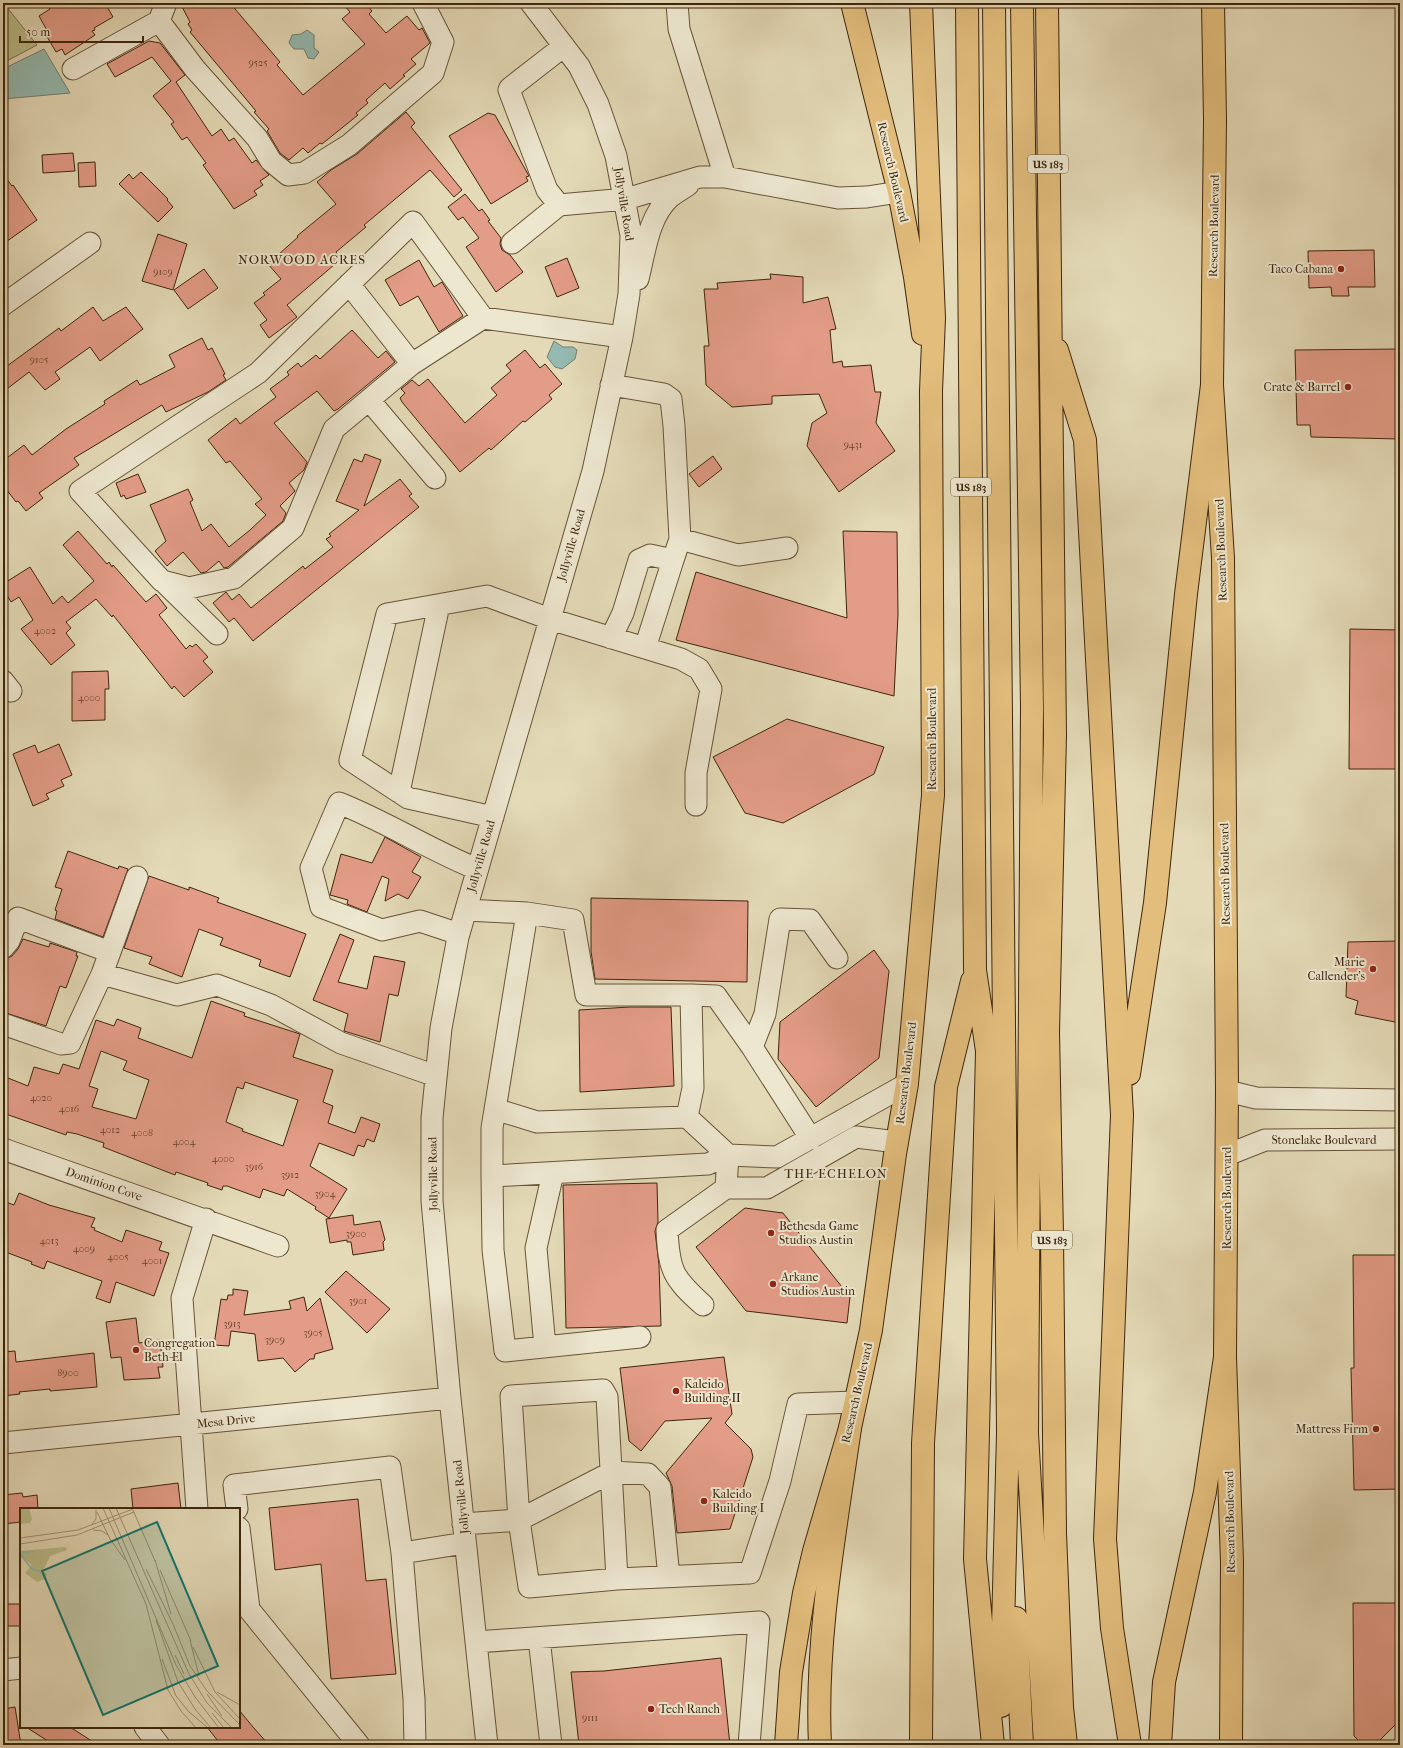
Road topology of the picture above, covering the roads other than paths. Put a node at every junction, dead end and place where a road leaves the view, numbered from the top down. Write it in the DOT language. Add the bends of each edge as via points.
graph roads {
  1 [pos="423,3"];
  2 [pos="531,3"];
  3 [pos="677,3"];
  4 [pos="852,3"];
  5 [pos="921,3"];
  6 [pos="967,3"];
  7 [pos="994,3"];
  8 [pos="1022,3"];
  9 [pos="1047,3"];
  10 [pos="1213,3"];
  11 [pos="162,12"];
  12 [pos="564,46"];
  13 [pos="74,69"];
  14 [pos="725,176"];
  15 [pos="700,177"];
  16 [pos="899,192"];
  17 [pos="626,199"];
  18 [pos="560,205"];
  19 [pos="90,243"];
  20 [pos="512,243"];
  21 [pos="349,284"];
  22 [pos="629,294"];
  23 [pos="3,306"];
  24 [pos="483,318"];
  25 [pos="1050,326"];
  26 [pos="622,337"];
  27 [pos="412,364"];
  28 [pos="611,385"];
  29 [pos="1212,385"];
  30 [pos="931,391"];
  31 [pos="369,400"];
  32 [pos="435,478"];
  33 [pos="680,540"];
  34 [pos="787,548"];
  35 [pos="673,560"];
  36 [pos="162,581"];
  37 [pos="439,605"];
  38 [pos="550,619"];
  39 [pos="217,634"];
  40 [pos="611,638"];
  41 [pos="646,648"];
  42 [pos="399,792"];
  43 [pos="696,805"];
  44 [pos="493,817"];
  45 [pos="477,869"];
  46 [pos="138,877"];
  47 [pos="466,910"];
  48 [pos="527,913"];
  49 [pos="459,934"];
  50 [pos="3,948"];
  51 [pos="110,952"];
  52 [pos="837,958"];
  53 [pos="975,970"];
  54 [pos="102,974"];
  55 [pos="691,995"];
  56 [pos="3,1024"];
  57 [pos="752,1047"];
  58 [pos="436,1076"];
  59 [pos="906,1084"];
  60 [pos="1227,1091"];
  61 [pos="1400,1100"];
  62 [pos="495,1109"];
  63 [pos="1122,1115"];
  64 [pos="687,1116"];
  65 [pos="811,1139"];
  66 [pos="1400,1140"];
  67 [pos="897,1142"];
  68 [pos="3,1149"];
  69 [pos="1228,1154"];
  70 [pos="728,1155"];
  71 [pos="553,1172"];
  72 [pos="492,1176"];
  73 [pos="726,1188"];
  74 [pos="206,1219"];
  75 [pos="278,1246"];
  76 [pos="703,1305"];
  77 [pos="640,1337"];
  78 [pos="545,1347"];
  79 [pos="1225,1357"];
  80 [pos="450,1398"];
  81 [pos="856,1402"];
  82 [pos="192,1424"];
  83 [pos="850,1428"];
  84 [pos="1017,1433"];
  85 [pos="3,1443"];
  86 [pos="612,1472"];
  87 [pos="197,1508"];
  88 [pos="237,1508"];
  89 [pos="520,1520"];
  90 [pos="464,1534"];
  91 [pos="240,1543"];
  92 [pos="402,1553"];
  93 [pos="668,1577"];
  94 [pos="617,1579"];
  95 [pos="244,1603"];
  96 [pos="539,1638"];
  97 [pos="476,1642"];
  98 [pos="20,1668"];
  99 [pos="3,1670"];
  100 [pos="1062,1707"];
  101 [pos="146,1728"];
  102 [pos="159,1745"];
  103 [pos="359,1745"];
  104 [pos="415,1745"];
  105 [pos="487,1745"];
  106 [pos="551,1745"];
  107 [pos="749,1745"];
  108 [pos="786,1745"];
  109 [pos="820,1745"];
  110 [pos="921,1745"];
  111 [pos="993,1745"];
  112 [pos="1000,1745"];
  113 [pos="1022,1745"];
  114 [pos="1045,1745"];
  115 [pos="1066,1745"];
  116 [pos="1130,1745"];
  117 [pos="1160,1745"];
  118 [pos="1231,1745"];
  1 -- 11 [label="street" via="443,42 433,73 349,145 304,174 288,175 271,161 257,138 195,69"];
  2 -- 12 [label="street, Jollyville Road"];
  3 -- 14 [label="street" via="679,29"];
  4 -- 16 [label="main road, Research Boulevard"];
  5 -- 30 [label="main road, Research Boulevard" via="934,318"];
  6 -- 53 [label="main road, US 183"];
  7 -- 84 [label="main road"];
  8 -- 84 [label="main road" via="1032,707"];
  9 -- 25 [label="main road, US 183"];
  10 -- 29 [label="main road, Research Boulevard" via="1215,120"];
  11 -- 13 [label="street"];
  12 -- 17 [label="street, Jollyville Road" via="579,66 598,104 610,137"];
  12 -- 18 [label="street" via="509,90 546,190"];
  14 -- 15 [label="street"];
  14 -- 16 [label="street" via="838,198 867,198"];
  15 -- 17 [label="street"];
  15 -- 22 [label="street" via="669,198 657,213 638,281"];
  16 -- 30 [label="main road, Research Boulevard" via="915,277"];
  17 -- 18 [label="street"];
  17 -- 22 [label="street, Jollyville Road" via="631,235"];
  18 -- 20 [label="street"];
  19 -- 23 [label="street"];
  21 -- 24 [label="street" via="414,222"];
  21 -- 27 [label="street"];
  21 -- 36 [label="street" via="258,373 80,490"];
  22 -- 26 [label="street, Jollyville Road"];
  24 -- 26 [label="street"];
  24 -- 27 [label="street"];
  25 -- 63 [label="main road" via="1084,440"];
  25 -- 100 [label="main road, US 183" via="1055,734 1048,1032 1055,1533"];
  26 -- 28 [label="street, Jollyville Road"];
  27 -- 31 [label="street"];
  28 -- 33 [label="street" via="664,394 671,399"];
  28 -- 38 [label="street, Jollyville Road" via="593,471"];
  29 -- 60 [label="main road, Research Boulevard" via="1223,558"];
  29 -- 63 [label="main road" via="1186,594 1155,903"];
  30 -- 59 [label="main road, Research Boulevard" via="933,795"];
  31 -- 32 [label="street"];
  31 -- 36 [label="street" via="334,429 293,528 234,578 189,588"];
  33 -- 34 [label="street" via="738,555"];
  33 -- 35 [label="street"];
  35 -- 40 [label="street" via="650,555 639,560 623,613"];
  35 -- 41 [label="street"];
  36 -- 39 [label="street"];
  37 -- 38 [label="street" via="487,596"];
  37 -- 42 [label="street"];
  37 -- 42 [label="street" via="387,614 350,760"];
  38 -- 40 [label="street"];
  38 -- 44 [label="street, Jollyville Road"];
  40 -- 41 [label="street"];
  41 -- 43 [label="street" via="681,659 699,669 712,689 696,773"];
  42 -- 44 [label="street" via="408,798"];
  44 -- 45 [label="street, Jollyville Road"];
  45 -- 47 [label="street, Jollyville Road"];
  45 -- 49 [label="street" via="369,815 339,803 311,868 322,907 382,930 420,921"];
  46 -- 51 [label="street"];
  47 -- 48 [label="street"];
  47 -- 49 [label="street, Jollyville Road"];
  48 -- 55 [label="street" via="573,920 586,995"];
  48 -- 62 [label="street"];
  49 -- 58 [label="street, Jollyville Road" via="441,1028"];
  50 -- 51 [label="street" via="9,941 18,918"];
  51 -- 54 [label="street"];
  52 -- 57 [label="street" via="810,920 780,918 765,1014"];
  53 -- 110 [label="main road" via="946,1086 923,1443"];
  53 -- 111 [label="main road, US 183" via="987,1051 975,1558"];
  54 -- 56 [label="street" via="70,1043 61,1044"];
  54 -- 58 [label="street" via="176,995 217,985 271,1005 341,1043"];
  55 -- 57 [label="street" via="716,996"];
  55 -- 64 [label="street" via="693,1088"];
  57 -- 65 [label="street"];
  58 -- 80 [label="street, Jollyville Road" via="432,1118 432,1201"];
  59 -- 65 [label="street"];
  59 -- 67 [label="main road, Research Boulevard"];
  60 -- 61 [label="street" via="1256,1098"];
  60 -- 69 [label="main road, Research Boulevard"];
  62 -- 64 [label="street" via="537,1122"];
  62 -- 72 [label="street" via="492,1128"];
  63 -- 116 [label="main road" via="1105,1539 1112,1628"];
  64 -- 70 [label="street"];
  65 -- 70 [label="street" via="778,1157"];
  66 -- 69 [label="street, Stonelake Boulevard" via="1265,1140"];
  67 -- 73 [label="street" via="856,1137 767,1188"];
  67 -- 81 [label="main road, Research Boulevard" via="871,1330"];
  68 -- 74 [label="street, Dominion Cove"];
  69 -- 79 [label="main road, Research Boulevard"];
  70 -- 71 [label="street" via="708,1164"];
  70 -- 73 [label="street"];
  71 -- 72 [label="street"];
  71 -- 78 [label="street" via="536,1248"];
  72 -- 78 [label="street" via="493,1250 505,1351"];
  73 -- 76 [label="street" via="667,1230 671,1268 685,1289"];
  74 -- 75 [label="street, Dominion Cove"];
  74 -- 82 [label="street" via="182,1298"];
  77 -- 78 [label="street"];
  79 -- 117 [label="main road" via="1205,1492 1164,1682"];
  79 -- 118 [label="main road, Research Boulevard" via="1232,1562"];
  80 -- 82 [label="street, Mesa Drive"];
  80 -- 90 [label="street, Jollyville Road"];
  81 -- 83 [label="main road, Research Boulevard"];
  81 -- 93 [label="street" via="798,1404 780,1481 750,1573"];
  82 -- 85 [label="street, Mesa Drive"];
  82 -- 87 [label="street"];
  83 -- 108 [label="main road, Research Boulevard" via="804,1593 791,1672"];
  83 -- 109 [label="main road" via="825,1608 820,1662"];
  84 -- 100 [label="main road"];
  84 -- 112 [label="main road"];
  84 -- 113 [label="main road"];
  84 -- 114 [label="main road"];
  86 -- 89 [label="street"];
  86 -- 89 [label="street" via="607,1397 603,1390 511,1396"];
  86 -- 93 [label="street" via="648,1474 660,1487"];
  86 -- 94 [label="street"];
  88 -- 92 [label="street" via="234,1485 390,1467"];
  89 -- 90 [label="street"];
  89 -- 94 [label="street" via="529,1587"];
  90 -- 92 [label="street"];
  90 -- 97 [label="street, Jollyville Road"];
  91 -- 95 [label="street"];
  92 -- 104 [label="street" via="414,1699"];
  93 -- 94 [label="street"];
  95 -- 103 [label="street"];
  96 -- 97 [label="street"];
  96 -- 106 [label="street"];
  96 -- 107 [label="street" via="759,1622"];
  97 -- 105 [label="street, Jollyville Road"];
  98 -- 99 [label="street"];
  100 -- 115 [label="main road, US 183"];
  101 -- 102 [label="street"];
}
